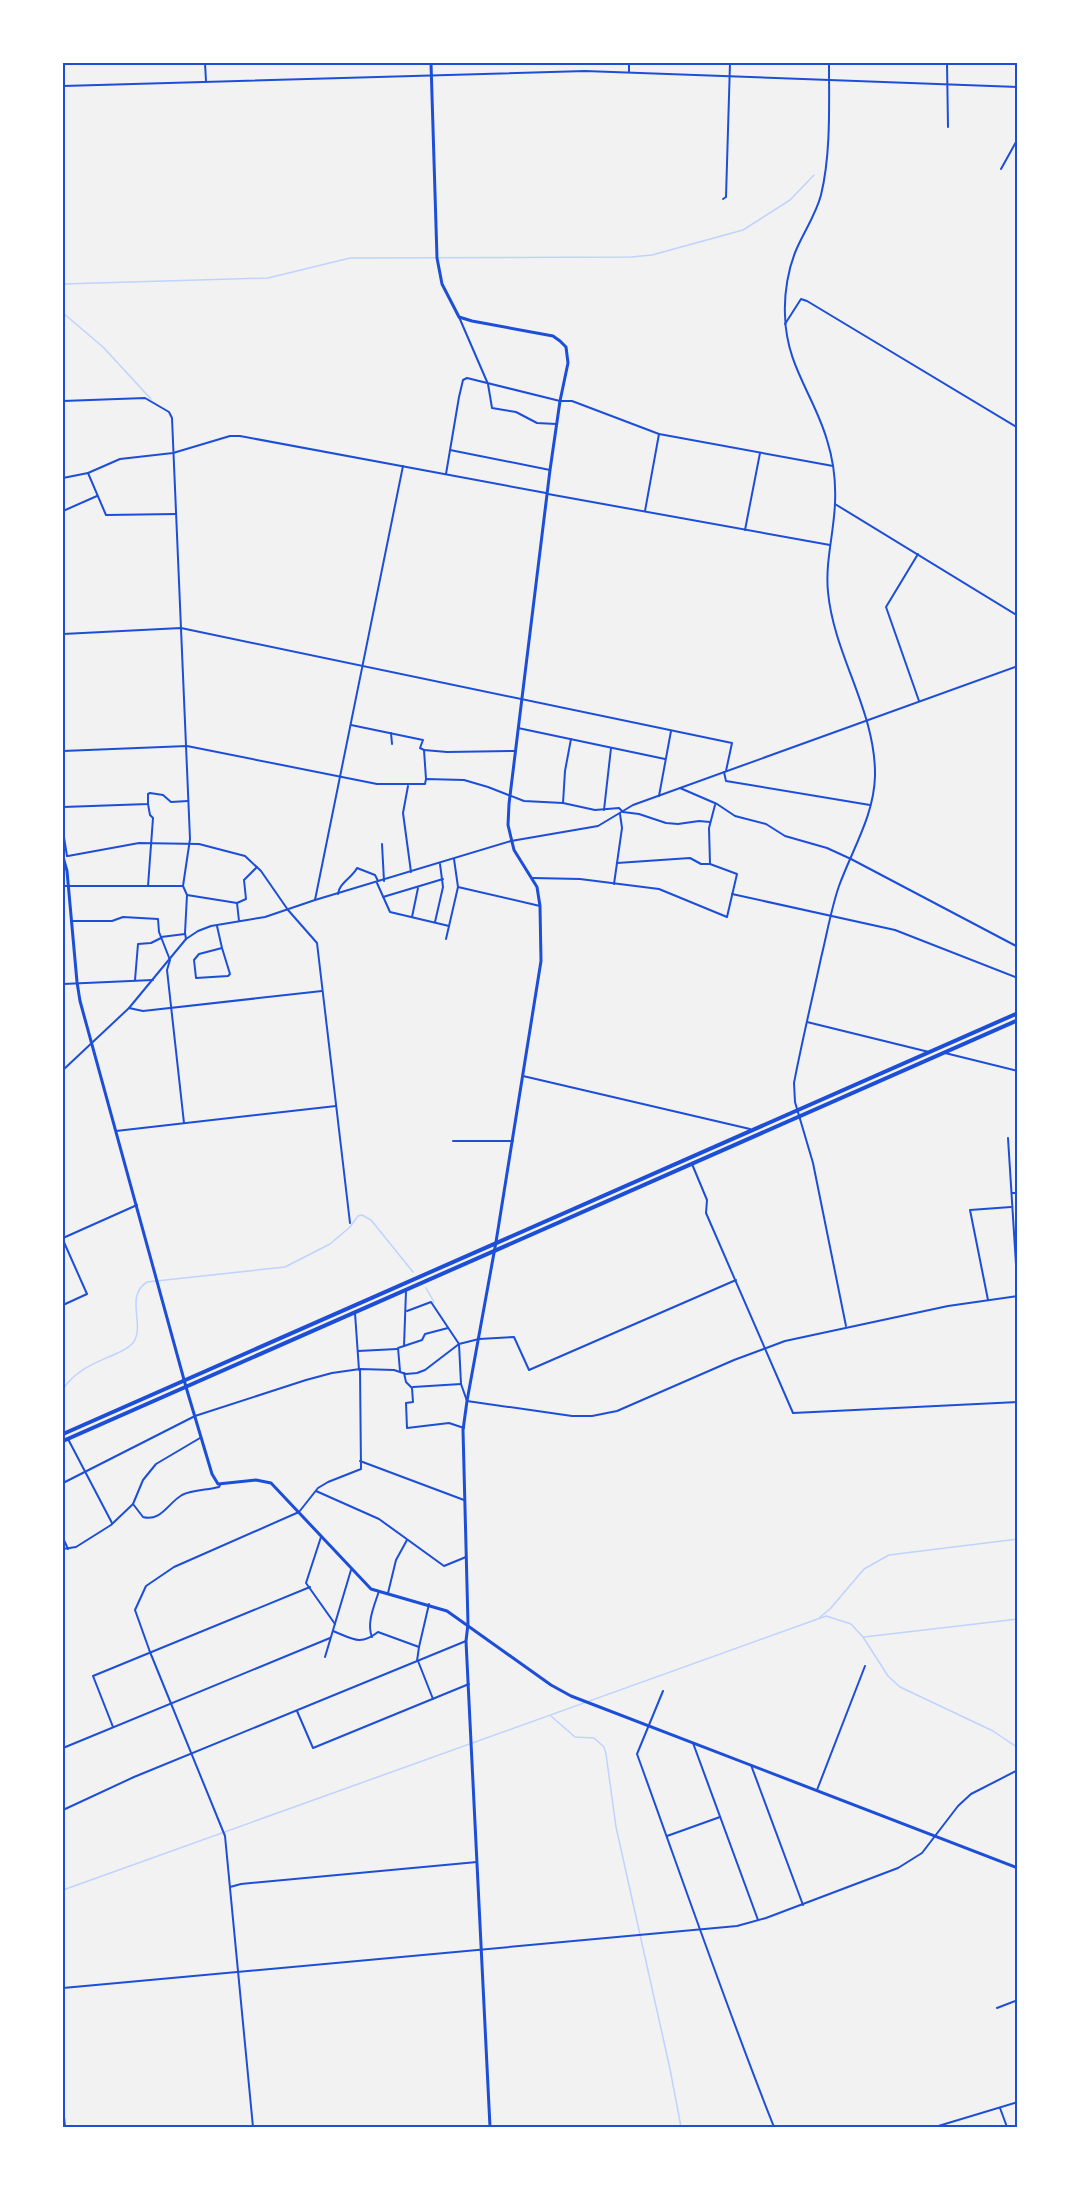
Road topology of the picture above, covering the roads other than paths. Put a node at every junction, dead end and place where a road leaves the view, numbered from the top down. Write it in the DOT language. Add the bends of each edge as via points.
graph roads {
  1 [pos="205,63"];
  2 [pos="431,63"];
  3 [pos="629,63"];
  4 [pos="730,63"];
  5 [pos="830,63"];
  6 [pos="947,63"];
  7 [pos="629,72"];
  8 [pos="431,75"];
  9 [pos="730,78"];
  10 [pos="829,80"];
  11 [pos="206,83"];
  12 [pos="946,85"];
  13 [pos="63,87"];
  14 [pos="1018,87"];
  15 [pos="948,128"];
  16 [pos="1018,142"];
  17 [pos="1001,169"];
  18 [pos="723,199"];
  19 [pos="459,316"];
  20 [pos="785,324"];
  21 [pos="488,384"];
  22 [pos="63,401"];
  23 [pos="560,401"];
  24 [pos="557,424"];
  25 [pos="1018,428"];
  26 [pos="659,434"];
  27 [pos="450,450"];
  28 [pos="173,453"];
  29 [pos="760,453"];
  30 [pos="403,466"];
  31 [pos="833,466"];
  32 [pos="550,470"];
  33 [pos="88,473"];
  34 [pos="446,474"];
  35 [pos="63,478"];
  36 [pos="548,494"];
  37 [pos="97,496"];
  38 [pos="835,504"];
  39 [pos="645,511"];
  40 [pos="63,512"];
  41 [pos="176,514"];
  42 [pos="745,530"];
  43 [pos="830,545"];
  44 [pos="918,554"];
  45 [pos="1018,616"];
  46 [pos="182,628"];
  47 [pos="63,634"];
  48 [pos="362,665"];
  49 [pos="1018,666"];
  50 [pos="522,699"];
  51 [pos="919,702"];
  52 [pos="867,720"];
  53 [pos="351,725"];
  54 [pos="518,728"];
  55 [pos="671,730"];
  56 [pos="392,733"];
  57 [pos="571,739"];
  58 [pos="392,744"];
  59 [pos="187,746"];
  60 [pos="611,748"];
  61 [pos="424,750"];
  62 [pos="63,751"];
  63 [pos="515,751"];
  64 [pos="665,759"];
  65 [pos="725,771"];
  66 [pos="340,777"];
  67 [pos="426,779"];
  68 [pos="408,785"];
  69 [pos="680,788"];
  70 [pos="510,795"];
  71 [pos="660,796"];
  72 [pos="189,801"];
  73 [pos="563,803"];
  74 [pos="148,804"];
  75 [pos="716,804"];
  76 [pos="870,805"];
  77 [pos="63,807"];
  78 [pos="604,810"];
  79 [pos="622,813"];
  80 [pos="710,822"];
  81 [pos="63,831"];
  82 [pos="511,841"];
  83 [pos="152,843"];
  84 [pos="189,844"];
  85 [pos="381,844"];
  86 [pos="68,856"];
  87 [pos="63,857"];
  88 [pos="454,859"];
  89 [pos="851,859"];
  90 [pos="617,863"];
  91 [pos="440,864"];
  92 [pos="710,864"];
  93 [pos="257,867"];
  94 [pos="411,872"];
  95 [pos="533,878"];
  96 [pos="443,879"];
  97 [pos="384,881"];
  98 [pos="378,883"];
  99 [pos="614,884"];
  100 [pos="63,886"];
  101 [pos="148,886"];
  102 [pos="183,886"];
  103 [pos="418,886"];
  104 [pos="69,887"];
  105 [pos="458,887"];
  106 [pos="338,894"];
  107 [pos="732,894"];
  108 [pos="187,896"];
  109 [pos="383,897"];
  110 [pos="315,900"];
  111 [pos="237,903"];
  112 [pos="540,906"];
  113 [pos="288,910"];
  114 [pos="831,915"];
  115 [pos="412,917"];
  116 [pos="72,921"];
  117 [pos="239,922"];
  118 [pos="435,922"];
  119 [pos="217,925"];
  120 [pos="449,926"];
  121 [pos="185,934"];
  122 [pos="161,937"];
  123 [pos="186,939"];
  124 [pos="446,939"];
  125 [pos="1018,947"];
  126 [pos="222,948"];
  127 [pos="170,960"];
  128 [pos="1018,978"];
  129 [pos="135,980"];
  130 [pos="153,980"];
  131 [pos="76,982"];
  132 [pos="63,984"];
  133 [pos="323,992"];
  134 [pos="129,1008"];
  135 [pos="172,1008"];
  136 [pos="1018,1014"];
  137 [pos="1018,1020"];
  138 [pos="807,1022"];
  139 [pos="92,1042"];
  140 [pos="931,1052"];
  141 [pos="944,1053"];
  142 [pos="63,1070"];
  143 [pos="1018,1071"];
  144 [pos="524,1076"];
  145 [pos="336,1106"];
  146 [pos="797,1110"];
  147 [pos="800,1117"];
  148 [pos="184,1123"];
  149 [pos="116,1131"];
  150 [pos="752,1131"];
  151 [pos="1008,1138"];
  152 [pos="453,1141"];
  153 [pos="513,1141"];
  154 [pos="692,1164"];
  155 [pos="1012,1193"];
  156 [pos="1018,1193"];
  157 [pos="137,1205"];
  158 [pos="1012,1207"];
  159 [pos="350,1223"];
  160 [pos="63,1239"];
  161 [pos="496,1242"];
  162 [pos="495,1251"];
  163 [pos="736,1280"];
  164 [pos="406,1290"];
  165 [pos="1018,1296"];
  166 [pos="988,1300"];
  167 [pos="63,1305"];
  168 [pos="407,1311"];
  169 [pos="354,1312"];
  170 [pos="846,1326"];
  171 [pos="448,1328"];
  172 [pos="479,1339"];
  173 [pos="459,1344"];
  174 [pos="404,1346"];
  175 [pos="765,1348"];
  176 [pos="398,1349"];
  177 [pos="358,1351"];
  178 [pos="360,1370"];
  179 [pos="400,1371"];
  180 [pos="404,1373"];
  181 [pos="184,1381"];
  182 [pos="461,1384"];
  183 [pos="412,1387"];
  184 [pos="186,1388"];
  185 [pos="466,1401"];
  186 [pos="1018,1402"];
  187 [pos="195,1416"];
  188 [pos="464,1428"];
  189 [pos="63,1434"];
  190 [pos="201,1437"];
  191 [pos="68,1439"];
  192 [pos="63,1441"];
  193 [pos="360,1461"];
  194 [pos="85,1472"];
  195 [pos="63,1483"];
  196 [pos="220,1485"];
  197 [pos="316,1491"];
  198 [pos="464,1500"];
  199 [pos="133,1504"];
  200 [pos="298,1512"];
  201 [pos="112,1523"];
  202 [pos="322,1536"];
  203 [pos="63,1538"];
  204 [pos="407,1539"];
  205 [pos="68,1549"];
  206 [pos="63,1550"];
  207 [pos="466,1557"];
  208 [pos="351,1570"];
  209 [pos="310,1587"];
  210 [pos="379,1591"];
  211 [pos="388,1593"];
  212 [pos="429,1604"];
  213 [pos="335,1624"];
  214 [pos="468,1624"];
  215 [pos="333,1631"];
  216 [pos="372,1637"];
  217 [pos="330,1638"];
  218 [pos="466,1641"];
  219 [pos="418,1647"];
  220 [pos="150,1654"];
  221 [pos="325,1658"];
  222 [pos="418,1661"];
  223 [pos="865,1666"];
  224 [pos="468,1684"];
  225 [pos="663,1690"];
  226 [pos="433,1699"];
  227 [pos="171,1702"];
  228 [pos="297,1711"];
  229 [pos="649,1726"];
  230 [pos="113,1727"];
  231 [pos="693,1743"];
  232 [pos="63,1748"];
  233 [pos="191,1754"];
  234 [pos="751,1766"];
  235 [pos="1018,1770"];
  236 [pos="817,1790"];
  237 [pos="63,1810"];
  238 [pos="720,1817"];
  239 [pos="667,1836"];
  240 [pos="937,1837"];
  241 [pos="477,1862"];
  242 [pos="1018,1868"];
  243 [pos="230,1887"];
  244 [pos="803,1905"];
  245 [pos="758,1920"];
  246 [pos="699,1930"];
  247 [pos="482,1950"];
  248 [pos="238,1972"];
  249 [pos="63,1989"];
  250 [pos="1018,2000"];
  251 [pos="997,2008"];
  252 [pos="1018,2102"];
  253 [pos="1000,2108"];
  254 [pos="63,2117"];
  255 [pos="64,2127"];
  256 [pos="253,2127"];
  257 [pos="490,2127"];
  258 [pos="774,2127"];
  259 [pos="935,2127"];
  260 [pos="1007,2127"];
  1 -- 11 [label="street"];
  2 -- 8 [label="main road"];
  3 -- 7 [label="street"];
  4 -- 9 [label="street"];
  5 -- 10 [label="street"];
  6 -- 12 [label="street"];
  7 -- 8 [label="street"];
  7 -- 9 [label="street"];
  8 -- 11 [label="street"];
  8 -- 19 [label="main road" via="438,267 447,298"];
  9 -- 10 [label="street"];
  9 -- 18 [label="street"];
  10 -- 12 [label="street"];
  10 -- 20 [label="street" via="821,195 791,266"];
  11 -- 13 [label="street"];
  12 -- 14 [label="street"];
  12 -- 15 [label="street"];
  16 -- 17 [label="street"];
  19 -- 21 [label="street"];
  19 -- 23 [label="main road" via="561,340 568,363"];
  20 -- 25 [label="street" via="801,299 807,301"];
  20 -- 31 [label="street" via="793,363 818,413"];
  21 -- 23 [label="street"];
  21 -- 24 [label="street" via="492,408 516,412 537,423"];
  21 -- 27 [label="street" via="470,378 463,380"];
  22 -- 28 [label="street" via="145,398 169,412"];
  23 -- 24 [label="main road"];
  23 -- 26 [label="street" via="572,401"];
  24 -- 32 [label="main road"];
  26 -- 29 [label="street"];
  26 -- 39 [label="street"];
  27 -- 32 [label="street"];
  27 -- 34 [label="street"];
  28 -- 30 [label="street" via="240,436"];
  28 -- 33 [label="street" via="120,459"];
  28 -- 41 [label="street"];
  29 -- 31 [label="street"];
  29 -- 42 [label="street"];
  30 -- 34 [label="street"];
  30 -- 48 [label="street"];
  31 -- 38 [label="street"];
  32 -- 36 [label="main road"];
  33 -- 35 [label="street"];
  33 -- 37 [label="street"];
  34 -- 36 [label="street"];
  36 -- 39 [label="street"];
  36 -- 50 [label="main road"];
  37 -- 40 [label="street"];
  37 -- 41 [label="street" via="106,515"];
  38 -- 43 [label="street"];
  38 -- 44 [label="street"];
  39 -- 42 [label="street"];
  41 -- 46 [label="street"];
  42 -- 43 [label="street"];
  43 -- 52 [label="street" via="827,573 832,617"];
  44 -- 45 [label="street"];
  44 -- 51 [label="street" via="886,607"];
  46 -- 47 [label="street"];
  46 -- 48 [label="street"];
  46 -- 59 [label="street"];
  48 -- 50 [label="street"];
  48 -- 53 [label="street"];
  49 -- 51 [label="street"];
  50 -- 54 [label="main road"];
  50 -- 55 [label="street"];
  51 -- 52 [label="street"];
  52 -- 65 [label="street"];
  52 -- 76 [label="street" via="875,779"];
  53 -- 56 [label="street"];
  53 -- 66 [label="street"];
  54 -- 57 [label="street"];
  54 -- 63 [label="main road"];
  55 -- 64 [label="street"];
  55 -- 65 [label="street" via="732,742"];
  56 -- 58 [label="street"];
  56 -- 61 [label="street" via="423,740 420,748"];
  57 -- 60 [label="street"];
  57 -- 73 [label="street"];
  59 -- 62 [label="street"];
  59 -- 66 [label="street"];
  59 -- 72 [label="street"];
  60 -- 64 [label="street"];
  60 -- 78 [label="street"];
  61 -- 63 [label="street"];
  61 -- 67 [label="street"];
  63 -- 70 [label="main road"];
  64 -- 71 [label="street"];
  65 -- 69 [label="street"];
  65 -- 76 [label="street" via="726,781"];
  66 -- 68 [label="street"];
  66 -- 110 [label="street"];
  67 -- 68 [label="street" via="425,784"];
  67 -- 70 [label="street" via="464,780"];
  68 -- 94 [label="street" via="403,813"];
  69 -- 71 [label="street"];
  69 -- 75 [label="street"];
  70 -- 73 [label="street" via="525,801"];
  70 -- 82 [label="main road"];
  71 -- 79 [label="street"];
  72 -- 74 [label="street" via="171,802 163,795 150,793"];
  72 -- 84 [label="street"];
  73 -- 78 [label="street"];
  74 -- 77 [label="street"];
  74 -- 83 [label="street" via="153,818"];
  75 -- 80 [label="street"];
  75 -- 89 [label="street" via="735,816 766,824 785,836"];
  76 -- 89 [label="street"];
  78 -- 79 [label="street" via="619,808"];
  79 -- 80 [label="street" via="666,823"];
  79 -- 82 [label="street" via="583,830"];
  79 -- 90 [label="street"];
  80 -- 92 [label="street"];
  81 -- 86 [label="street"];
  82 -- 88 [label="street"];
  82 -- 95 [label="main road" via="516,857"];
  83 -- 84 [label="street"];
  83 -- 86 [label="street" via="132,843"];
  83 -- 101 [label="street"];
  84 -- 93 [label="street" via="245,856"];
  84 -- 102 [label="street"];
  85 -- 97 [label="street"];
  86 -- 87 [label="street"];
  87 -- 104 [label="main road"];
  88 -- 91 [label="street"];
  88 -- 105 [label="street"];
  89 -- 114 [label="street"];
  89 -- 125 [label="street"];
  90 -- 92 [label="street" via="690,858"];
  90 -- 99 [label="street"];
  91 -- 94 [label="street"];
  91 -- 96 [label="street"];
  92 -- 107 [label="street" via="737,873"];
  93 -- 111 [label="street" via="244,880 246,899"];
  93 -- 113 [label="street"];
  94 -- 97 [label="street"];
  95 -- 99 [label="street"];
  95 -- 112 [label="main road"];
  96 -- 103 [label="street"];
  96 -- 118 [label="street"];
  97 -- 98 [label="street"];
  98 -- 106 [label="street"];
  98 -- 106 [label="street" via="375,875 357,868"];
  98 -- 109 [label="street"];
  99 -- 107 [label="street" via="659,889 726,917"];
  100 -- 104 [label="street"];
  101 -- 102 [label="street"];
  101 -- 104 [label="street"];
  102 -- 108 [label="street"];
  103 -- 109 [label="street"];
  103 -- 115 [label="street"];
  104 -- 116 [label="main road"];
  105 -- 112 [label="street"];
  105 -- 120 [label="street"];
  106 -- 110 [label="street"];
  107 -- 114 [label="street"];
  108 -- 111 [label="street"];
  108 -- 121 [label="street"];
  109 -- 115 [label="street" via="390,912"];
  110 -- 113 [label="street"];
  111 -- 117 [label="street"];
  112 -- 144 [label="main road" via="542,961"];
  113 -- 117 [label="street"];
  113 -- 133 [label="street" via="317,944"];
  114 -- 128 [label="street" via="895,930"];
  114 -- 138 [label="street"];
  115 -- 118 [label="street"];
  116 -- 122 [label="street" via="157,918"];
  116 -- 131 [label="main road"];
  117 -- 119 [label="street"];
  118 -- 120 [label="street"];
  119 -- 123 [label="street"];
  119 -- 126 [label="street"];
  120 -- 124 [label="street"];
  121 -- 122 [label="street"];
  121 -- 123 [label="street"];
  122 -- 127 [label="street"];
  122 -- 129 [label="street" via="138,944"];
  123 -- 127 [label="street"];
  126 -- 126 [label="street" via="230,974 196,978 194,960 199,954"];
  127 -- 130 [label="street"];
  127 -- 135 [label="street" via="167,970"];
  129 -- 130 [label="street"];
  129 -- 131 [label="street"];
  130 -- 134 [label="street"];
  131 -- 132 [label="street"];
  131 -- 139 [label="main road"];
  133 -- 135 [label="street"];
  133 -- 145 [label="street"];
  134 -- 135 [label="street"];
  134 -- 139 [label="street"];
  135 -- 148 [label="street"];
  136 -- 140 [label="highway"];
  137 -- 141 [label="highway"];
  138 -- 140 [label="street"];
  138 -- 146 [label="street" via="794,1083"];
  139 -- 142 [label="street"];
  139 -- 149 [label="main road"];
  140 -- 146 [label="highway"];
  141 -- 143 [label="street"];
  141 -- 147 [label="highway"];
  144 -- 150 [label="street"];
  144 -- 153 [label="main road"];
  145 -- 148 [label="street"];
  145 -- 159 [label="street"];
  146 -- 147 [label="street"];
  146 -- 150 [label="highway"];
  147 -- 154 [label="highway"];
  147 -- 170 [label="street"];
  148 -- 149 [label="street"];
  149 -- 157 [label="main road"];
  150 -- 161 [label="highway"];
  151 -- 155 [label="street"];
  152 -- 153 [label="street"];
  153 -- 161 [label="main road"];
  154 -- 162 [label="highway"];
  154 -- 163 [label="street" via="707,1200 706,1213"];
  155 -- 156 [label="street"];
  155 -- 158 [label="street"];
  157 -- 160 [label="street"];
  157 -- 181 [label="main road"];
  158 -- 165 [label="street"];
  158 -- 166 [label="street" via="970,1210"];
  160 -- 167 [label="street" via="87,1294"];
  161 -- 162 [label="main road"];
  161 -- 181 [label="highway"];
  162 -- 164 [label="highway"];
  162 -- 172 [label="main road"];
  163 -- 172 [label="street" via="529,1370 514,1337"];
  163 -- 175 [label="street"];
  164 -- 168 [label="street"];
  164 -- 169 [label="highway"];
  165 -- 166 [label="street"];
  166 -- 170 [label="street"];
  168 -- 171 [label="street" via="431,1302"];
  168 -- 174 [label="street"];
  169 -- 177 [label="street"];
  169 -- 184 [label="highway"];
  170 -- 175 [label="street"];
  171 -- 173 [label="street"];
  171 -- 174 [label="street" via="425,1334 422,1340"];
  172 -- 173 [label="street"];
  172 -- 185 [label="main road"];
  173 -- 180 [label="street" via="425,1370"];
  173 -- 182 [label="street"];
  174 -- 176 [label="street"];
  175 -- 185 [label="street" via="617,1411 592,1416"];
  175 -- 186 [label="street" via="793,1413"];
  176 -- 177 [label="street"];
  176 -- 179 [label="street"];
  177 -- 178 [label="street"];
  178 -- 179 [label="street"];
  178 -- 187 [label="street" via="306,1380"];
  178 -- 193 [label="street"];
  179 -- 180 [label="street"];
  180 -- 183 [label="street"];
  181 -- 184 [label="main road"];
  181 -- 189 [label="highway"];
  182 -- 183 [label="street"];
  182 -- 185 [label="street"];
  183 -- 188 [label="street" via="413,1402 406,1403 407,1428 449,1423"];
  184 -- 187 [label="main road"];
  184 -- 191 [label="highway"];
  185 -- 188 [label="main road"];
  187 -- 190 [label="main road"];
  187 -- 194 [label="street"];
  188 -- 198 [label="main road"];
  190 -- 196 [label="main road" via="212,1474"];
  190 -- 199 [label="street" via="156,1464 143,1480"];
  191 -- 192 [label="highway"];
  191 -- 194 [label="street"];
  193 -- 197 [label="street" via="361,1469"];
  193 -- 198 [label="street"];
  194 -- 195 [label="street"];
  194 -- 201 [label="street"];
  196 -- 199 [label="street" via="184,1494 165,1512 153,1517 142,1517"];
  196 -- 200 [label="main road" via="263,1480 279,1490"];
  197 -- 200 [label="street"];
  197 -- 204 [label="street" via="379,1519"];
  198 -- 207 [label="main road"];
  199 -- 201 [label="street"];
  200 -- 202 [label="main road"];
  200 -- 220 [label="street" via="174,1567 146,1586 135,1610"];
  201 -- 205 [label="street"];
  202 -- 208 [label="main road"];
  202 -- 209 [label="street" via="306,1583"];
  203 -- 205 [label="street"];
  204 -- 207 [label="street" via="444,1566"];
  204 -- 211 [label="street" via="396,1560"];
  205 -- 206 [label="street"];
  207 -- 214 [label="main road"];
  208 -- 210 [label="main road" via="371,1589"];
  208 -- 213 [label="street"];
  209 -- 213 [label="street"];
  209 -- 220 [label="street"];
  210 -- 211 [label="main road"];
  210 -- 216 [label="street" via="371,1618"];
  211 -- 212 [label="main road"];
  212 -- 214 [label="main road"];
  212 -- 219 [label="street"];
  213 -- 215 [label="street"];
  214 -- 218 [label="main road"];
  214 -- 229 [label="main road" via="551,1685"];
  215 -- 216 [label="street" via="362,1642"];
  215 -- 217 [label="street"];
  216 -- 219 [label="street" via="378,1632"];
  217 -- 221 [label="street"];
  217 -- 227 [label="street"];
  218 -- 222 [label="street"];
  218 -- 224 [label="main road"];
  219 -- 222 [label="street"];
  220 -- 227 [label="street"];
  220 -- 230 [label="street" via="93,1676"];
  222 -- 226 [label="street"];
  222 -- 228 [label="street"];
  223 -- 236 [label="street"];
  224 -- 226 [label="street"];
  224 -- 241 [label="main road"];
  225 -- 229 [label="street"];
  226 -- 228 [label="street" via="313,1748"];
  227 -- 230 [label="street"];
  227 -- 233 [label="street"];
  228 -- 233 [label="street"];
  229 -- 231 [label="main road"];
  229 -- 239 [label="street" via="637,1754"];
  230 -- 232 [label="street"];
  231 -- 234 [label="main road"];
  231 -- 238 [label="street"];
  233 -- 237 [label="street"];
  233 -- 243 [label="street" via="225,1836"];
  234 -- 236 [label="main road"];
  234 -- 244 [label="street"];
  235 -- 240 [label="street" via="971,1794"];
  236 -- 240 [label="main road"];
  238 -- 239 [label="street"];
  238 -- 245 [label="street"];
  239 -- 246 [label="street"];
  240 -- 242 [label="main road"];
  240 -- 244 [label="street" via="922,1853 897,1868"];
  241 -- 243 [label="street"];
  241 -- 247 [label="main road"];
  243 -- 248 [label="street"];
  244 -- 245 [label="street"];
  245 -- 246 [label="street"];
  246 -- 247 [label="street"];
  246 -- 258 [label="street"];
  247 -- 248 [label="street"];
  247 -- 257 [label="main road"];
  248 -- 249 [label="street"];
  248 -- 256 [label="street"];
  250 -- 251 [label="street"];
  252 -- 253 [label="street"];
  253 -- 259 [label="street"];
  253 -- 260 [label="street"];
  254 -- 255 [label="highway"];
}
